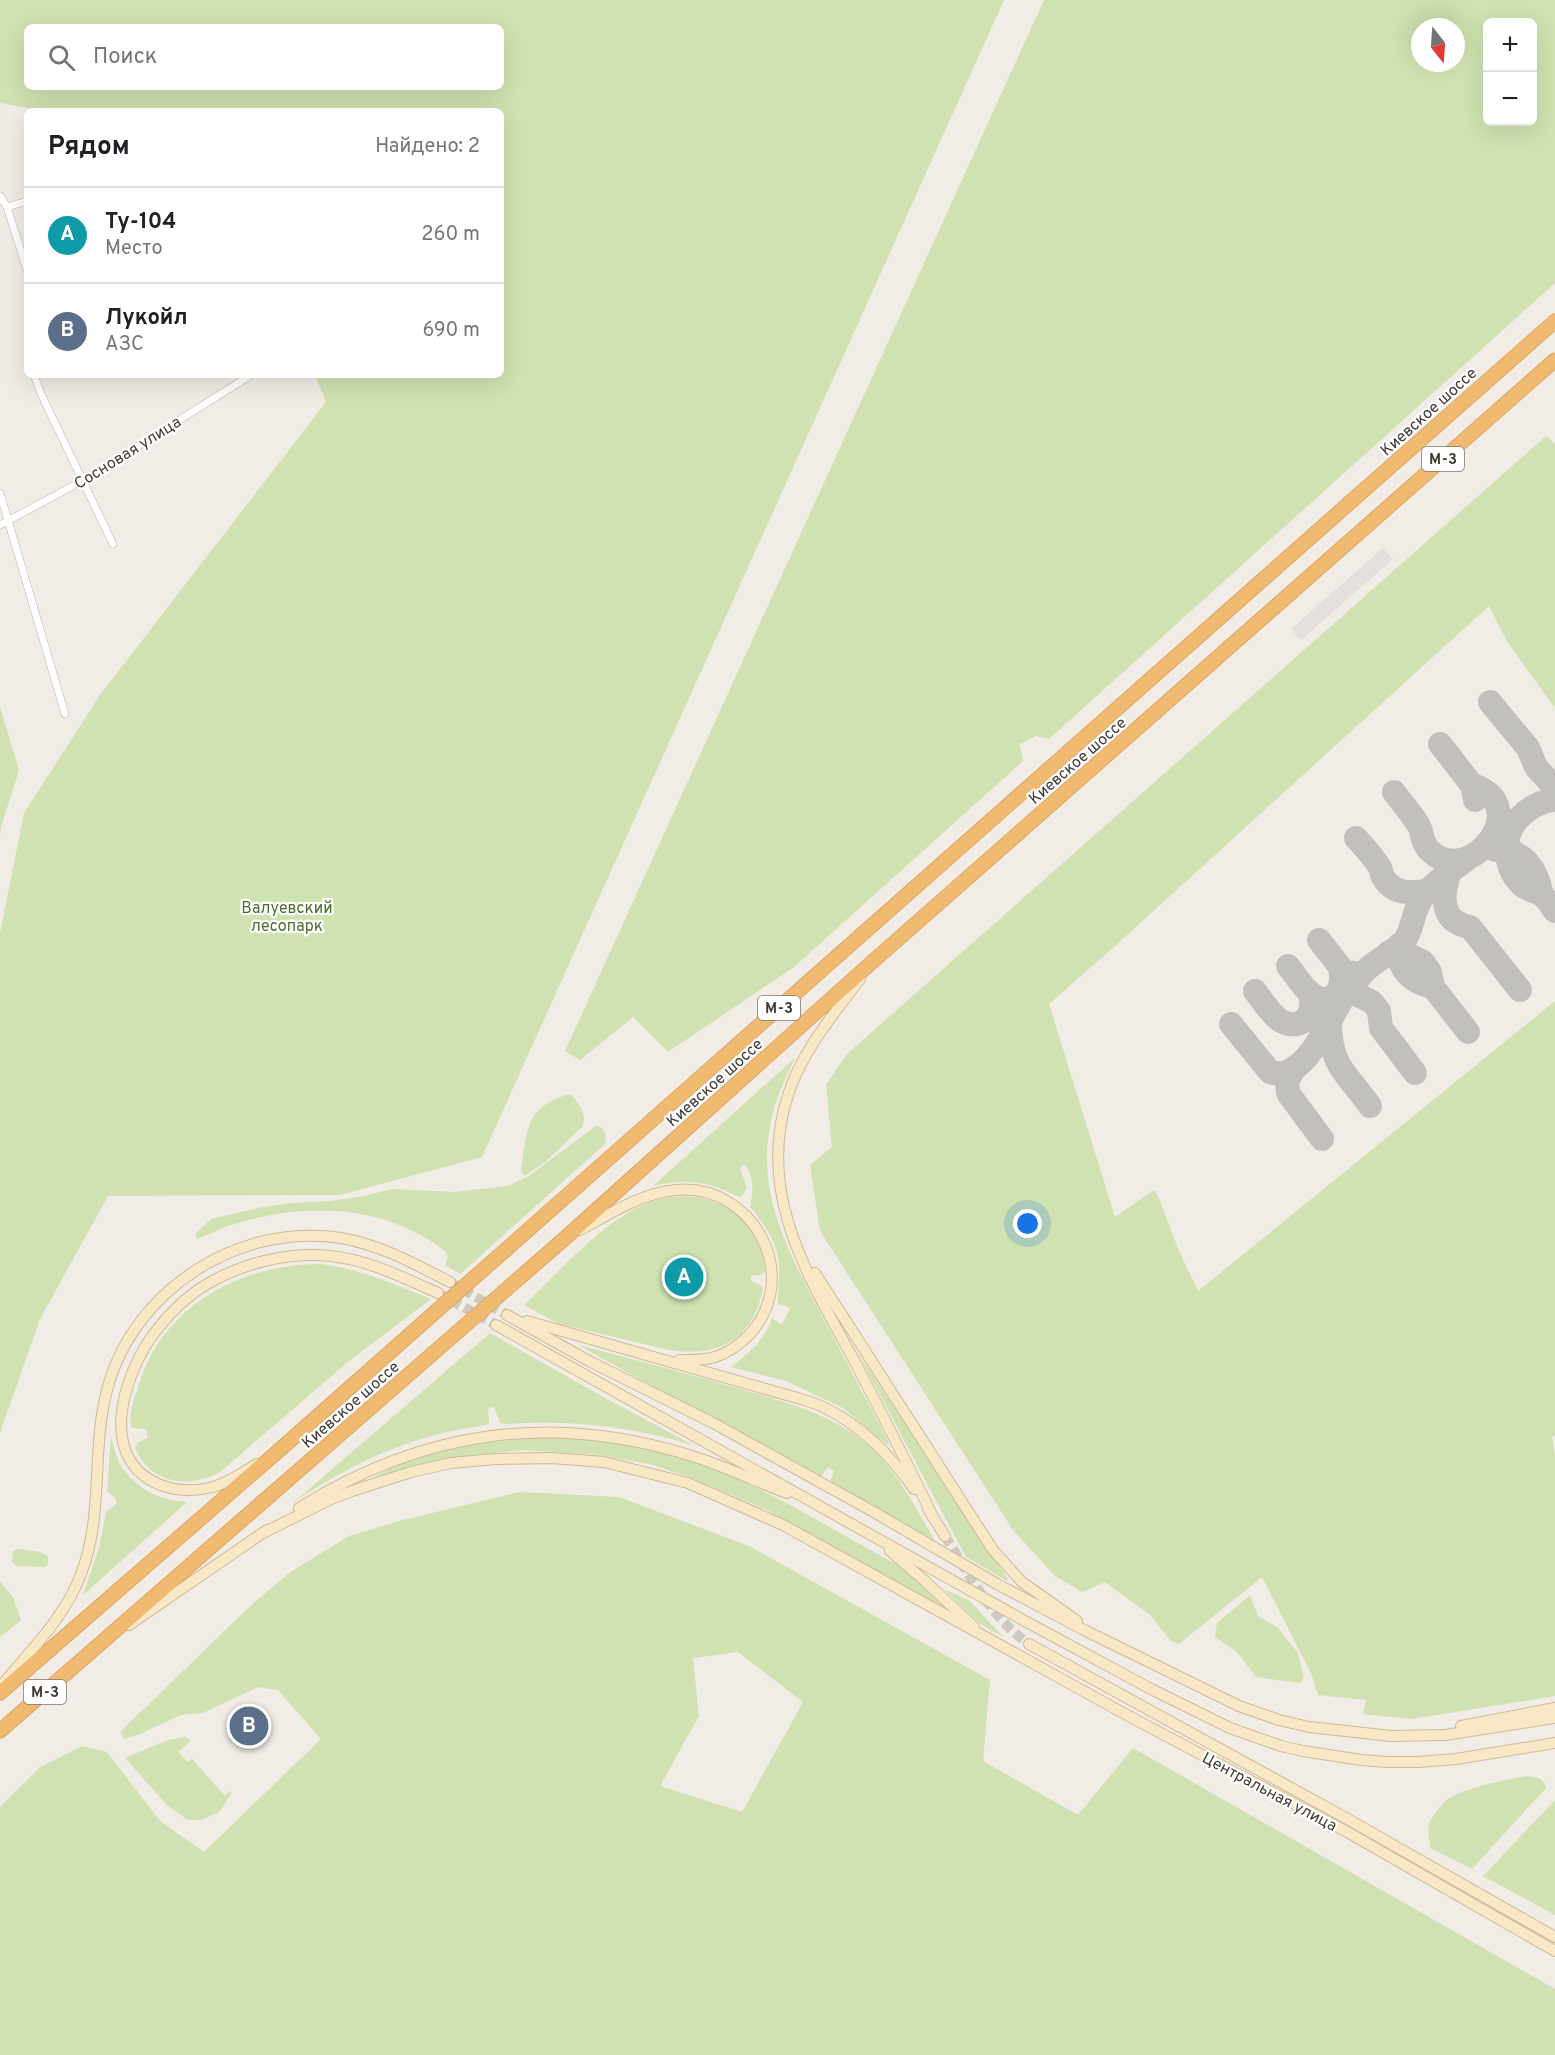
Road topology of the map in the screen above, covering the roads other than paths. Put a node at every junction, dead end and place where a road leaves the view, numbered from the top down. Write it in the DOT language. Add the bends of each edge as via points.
graph roads {
  1 [pos="0,196"];
  2 [pos="24,202"];
  3 [pos="7,207"];
  4 [pos="24,261"];
  5 [pos="1555,321"];
  6 [pos="1555,360"];
  7 [pos="35,378"];
  8 [pos="246,378"];
  9 [pos="82,481"];
  10 [pos="0,493"];
  11 [pos="8,520"];
  12 [pos="0,525"];
  13 [pos="113,544"];
  14 [pos="65,714"];
  15 [pos="871,963"];
  16 [pos="564,1239"];
  17 [pos="794,1240"];
  18 [pos="450,1282"];
  19 [pos="438,1293"];
  20 [pos="496,1325"];
  21 [pos="666,1360"];
  22 [pos="276,1453"];
  23 [pos="816,1503"];
  24 [pos="932,1515"];
  25 [pos="263,1533"];
  26 [pos="867,1533"];
  27 [pos="945,1536"];
  28 [pos="983,1636"];
  29 [pos="1099,1637"];
  30 [pos="1029,1644"];
  31 [pos="93,1650"];
  32 [pos="0,1688"];
  33 [pos="0,1693"];
  34 [pos="1555,1708"];
  35 [pos="1555,1718"];
  36 [pos="0,1731"];
  37 [pos="1426,1736"];
  38 [pos="1555,1743"];
  39 [pos="1555,1937"];
  40 [pos="1555,1951"];
  1 -- 3 [label="street"];
  2 -- 3 [label="street"];
  3 -- 4 [label="street"];
  5 -- 22 [label="highway, Киевское шоссе / М-3"];
  6 -- 15 [label="highway, Киевское шоссе / М-3"];
  7 -- 9 [label="street"];
  8 -- 9 [label="street, Сосновая улица"];
  9 -- 11 [label="street, Сосновая улица"];
  9 -- 13 [label="street"];
  10 -- 11 [label="street"];
  11 -- 12 [label="street, Сосновая улица"];
  11 -- 14 [label="street"];
  15 -- 16 [label="highway, Киевское шоссе / М-3"];
  15 -- 17 [label="main road" via="803,1059 786,1101 777,1173"];
  16 -- 21 [label="main road" via="639,1199 678,1190 717,1195 752,1221 764,1242 771,1271 770,1296 761,1319 742,1342 724,1354 699,1360"];
  16 -- 31 [label="highway, Киевское шоссе / М-3"];
  17 -- 24 [label="main road"];
  17 -- 29 [label="main road" via="993,1550 1028,1586"];
  18 -- 32 [label="main road" via="376,1247 341,1238 299,1237 230,1252 192,1272 162,1296 123,1349 106,1390 98,1436 92,1531 81,1575 60,1614"];
  19 -- 22 [label="main road" via="354,1260 304,1256 270,1260 230,1272 194,1293 168,1317 140,1356 124,1399 122,1438 135,1467 166,1487 201,1489 219,1485"];
  20 -- 23 [label="main road"];
  21 -- 24 [label="main road" via="827,1408 888,1456"];
  21 -- 29 [label="main road" via="507,1315 715,1424 997,1584"];
  22 -- 33 [label="highway, Киевское шоссе / М-3"];
  23 -- 25 [label="main road" via="692,1455 628,1439 575,1433 515,1433 457,1441 384,1464 329,1491"];
  23 -- 26 [label="main road"];
  24 -- 27 [label="main road"];
  25 -- 28 [label="main road" via="344,1494 411,1472 495,1459 603,1462 688,1483 783,1525"];
  25 -- 31 [label="main road"];
  26 -- 28 [label="main road"];
  26 -- 38 [label="main road" via="1191,1709 1281,1746 1361,1760 1418,1762"];
  28 -- 40 [label="main road, Центральная улица" via="1349,1833"];
  29 -- 37 [label="main road" via="1214,1695 1279,1720 1391,1736"];
  30 -- 39 [label="main road, Центральная улица"];
  31 -- 36 [label="highway, Киевское шоссе / М-3"];
  34 -- 37 [label="main road"];
  35 -- 37 [label="main road"];
}
